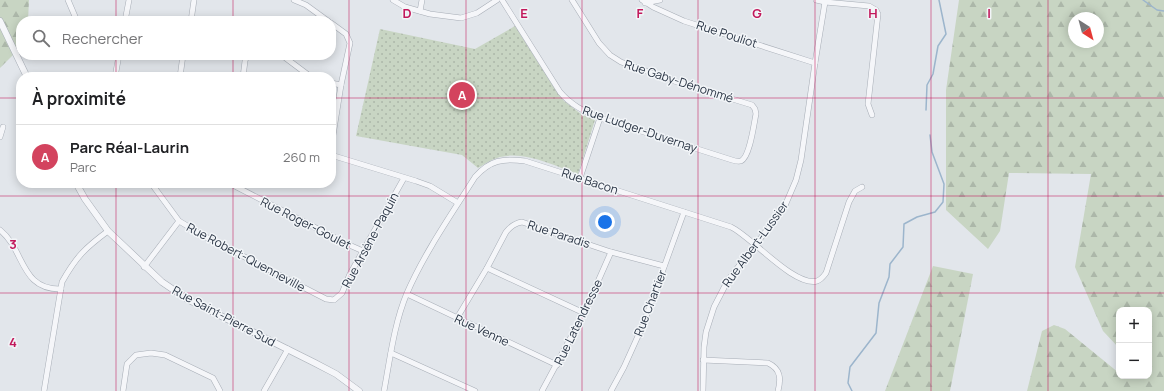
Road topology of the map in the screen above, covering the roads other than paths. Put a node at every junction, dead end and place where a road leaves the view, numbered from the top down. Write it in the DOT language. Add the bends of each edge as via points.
graph roads {
  1 [pos="68,0"];
  2 [pos="129,0"];
  3 [pos="194,0"];
  4 [pos="294,0"];
  5 [pos="394,0"];
  6 [pos="422,0"];
  7 [pos="497,0"];
  8 [pos="502,0"];
  9 [pos="572,0"];
  10 [pos="660,0"];
  11 [pos="816,0"];
  12 [pos="644,2"];
  13 [pos="825,2"];
  14 [pos="420,11"];
  15 [pos="75,16"];
  16 [pos="126,16"];
  17 [pos="192,16"];
  18 [pos="321,16"];
  19 [pos="0,20"];
  20 [pos="336,27"];
  21 [pos="16,54"];
  22 [pos="19,60"];
  23 [pos="118,60"];
  24 [pos="182,60"];
  25 [pos="245,60"];
  26 [pos="288,60"];
  27 [pos="815,63"];
  28 [pos="25,72"];
  29 [pos="116,72"];
  30 [pos="181,72"];
  31 [pos="244,72"];
  32 [pos="304,72"];
  33 [pos="336,84"];
  34 [pos="341,85"];
  35 [pos="872,115"];
  36 [pos="336,116"];
  37 [pos="600,118"];
  38 [pos="3,127"];
  39 [pos="0,137"];
  40 [pos="336,157"];
  41 [pos="737,161"];
  42 [pos="404,178"];
  43 [pos="580,178"];
  44 [pos="862,187"];
  45 [pos="79,188"];
  46 [pos="155,188"];
  47 [pos="239,188"];
  48 [pos="458,203"];
  49 [pos="684,212"];
  50 [pos="179,221"];
  51 [pos="0,230"];
  52 [pos="108,231"];
  53 [pos="755,245"];
  54 [pos="363,251"];
  55 [pos="611,252"];
  56 [pos="144,266"];
  57 [pos="664,266"];
  58 [pos="487,268"];
  59 [pos="61,289"];
  60 [pos="407,294"];
  61 [pos="334,300"];
  62 [pos="584,313"];
  63 [pos="457,318"];
  64 [pos="288,349"];
  65 [pos="391,353"];
  66 [pos="703,360"];
  67 [pos="557,365"];
  68 [pos="44,391"];
  69 [pos="123,391"];
  70 [pos="220,391"];
  71 [pos="264,391"];
  72 [pos="359,391"];
  73 [pos="384,391"];
  74 [pos="475,391"];
  75 [pos="542,391"];
  76 [pos="611,391"];
  77 [pos="703,391"];
  78 [pos="778,391"];
  1 -- 15 [label="street"];
  2 -- 16 [label="street"];
  3 -- 17 [label="street"];
  4 -- 18 [label="street"];
  5 -- 14 [label="street" via="405,7"];
  6 -- 14 [label="street"];
  7 -- 14 [label="street" via="477,13 461,18"];
  8 -- 37 [label="street, Rue Ludger-Duvernay" via="566,98 580,109"];
  9 -- 41 [label="street, Rue Gaby-Dénommé" via="599,43 621,62 752,105 756,114 749,147 744,159"];
  10 -- 12 [label="street"];
  11 -- 13 [label="street"];
  12 -- 27 [label="street, Rue Pouliot" via="684,20"];
  13 -- 27 [label="street, Rue Albert-Lussier"];
  13 -- 35 [label="street" via="869,6 878,14 868,104"];
  19 -- 21 [label="street"];
  20 -- 34 [label="street" via="346,34 350,44"];
  22 -- 28 [label="street"];
  23 -- 29 [label="street"];
  24 -- 30 [label="street"];
  25 -- 31 [label="street"];
  26 -- 32 [label="street"];
  27 -- 53 [label="street, Rue Albert-Lussier" via="796,180 784,208"];
  33 -- 34 [label="street"];
  34 -- 36 [label="street"];
  37 -- 41 [label="street, Rue Ludger-Duvernay"];
  37 -- 43 [label="street"];
  38 -- 39 [label="street"];
  40 -- 42 [label="street"];
  42 -- 48 [label="street" via="430,186"];
  42 -- 54 [label="street, Rue Arsène-Paquin"];
  43 -- 48 [label="street, Rue Bacon" via="525,161 509,159 490,164 480,171"];
  43 -- 49 [label="street, Rue Bacon"];
  44 -- 53 [label="street, Rue Bacon" via="855,191 849,202 822,279 815,282 799,278"];
  45 -- 52 [label="street, Rue Saint-Pierre Sud"];
  46 -- 50 [label="street, Rue Robert-Quenneville"];
  47 -- 54 [label="street, Rue Roger-Goulet"];
  48 -- 60 [label="street, Rue Bacon" via="429,250"];
  49 -- 53 [label="street, Rue Bacon" via="732,227"];
  49 -- 57 [label="street, Rue Chartier"];
  50 -- 56 [label="street"];
  50 -- 61 [label="street, Rue Robert-Quenneville" via="326,300"];
  51 -- 59 [label="street" via="33,281 46,288"];
  52 -- 56 [label="street, Rue Saint-Pierre Sud"];
  52 -- 59 [label="street" via="80,254 70,267"];
  53 -- 66 [label="street, Rue Albert-Lussier" via="728,280 714,306 706,332"];
  54 -- 61 [label="street, Rue Arsène-Paquin" via="342,293"];
  55 -- 57 [label="street, Rue Paradis"];
  55 -- 58 [label="street, Rue Paradis" via="522,222 506,232"];
  55 -- 62 [label="street, Rue Latendresse"];
  56 -- 64 [label="street, Rue Saint-Pierre Sud" via="187,299"];
  57 -- 76 [label="street, Rue Chartier" via="644,325"];
  58 -- 62 [label="street"];
  58 -- 63 [label="street, Rue Paradis"];
  59 -- 68 [label="street"];
  60 -- 63 [label="street, Rue Venne"];
  60 -- 65 [label="street, Rue Bacon"];
  62 -- 67 [label="street, Rue Latendresse"];
  63 -- 67 [label="street, Rue Venne"];
  64 -- 71 [label="street"];
  64 -- 72 [label="street, Rue Saint-Pierre Sud" via="336,374"];
  65 -- 73 [label="street, Rue Bacon"];
  65 -- 74 [label="street"];
  66 -- 77 [label="street, Rue Albert-Lussier"];
  66 -- 78 [label="street" via="773,366 779,375"];
  67 -- 75 [label="street, Rue Latendresse"];
  69 -- 70 [label="street" via="127,364 136,355 151,353 165,355 213,378"];
}
